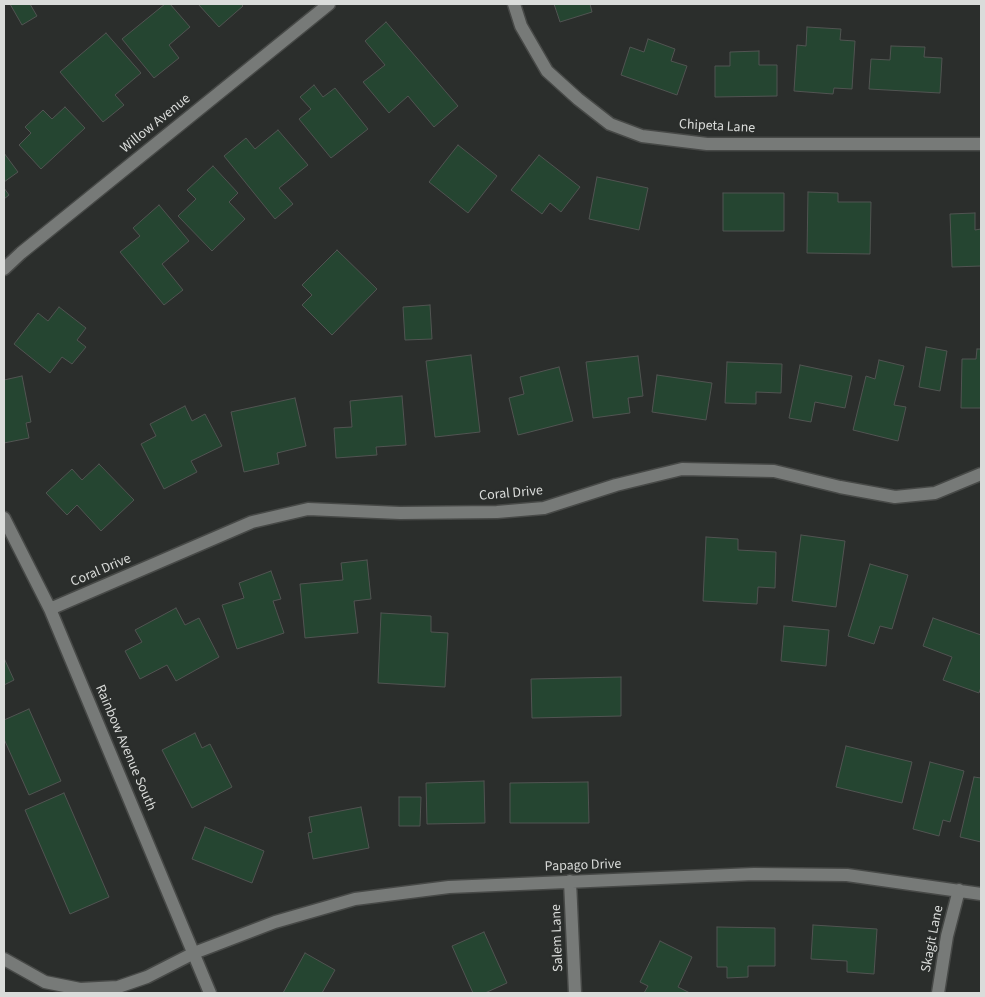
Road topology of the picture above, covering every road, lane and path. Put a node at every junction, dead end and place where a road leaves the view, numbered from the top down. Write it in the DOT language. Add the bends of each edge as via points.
graph roads {
  1 [pos="329,4"];
  2 [pos="514,4"];
  3 [pos="981,144"];
  4 [pos="4,269"];
  5 [pos="981,474"];
  6 [pos="4,518"];
  7 [pos="50,609"];
  8 [pos="570,881"];
  9 [pos="959,890"];
  10 [pos="981,894"];
  11 [pos="194,953"];
  12 [pos="4,959"];
  13 [pos="210,993"];
  14 [pos="575,993"];
  15 [pos="938,993"];
  1 -- 4 [label="street, Willow Avenue"];
  2 -- 3 [label="street, Chipeta Lane" via="521,26 547,71 610,124 642,136 707,144"];
  5 -- 7 [label="street, Coral Drive" via="935,493 895,497 774,471 682,469 616,485 544,508 410,513 308,509 252,522"];
  6 -- 7 [label="street, Rainbow Avenue South"];
  7 -- 11 [label="street, Rainbow Avenue South"];
  8 -- 9 [label="street, Papago Drive" via="754,874 846,875"];
  8 -- 11 [label="street, Papago Drive" via="448,887 355,899 276,922"];
  8 -- 14 [label="street, Salem Lane"];
  9 -- 10 [label="street, Papago Drive"];
  9 -- 15 [label="street, Skagit Lane" via="947,936"];
  11 -- 12 [label="street, Papago Drive" via="118,987 80,989 45,982"];
  11 -- 13 [label="street, Rainbow Avenue South"];
}
